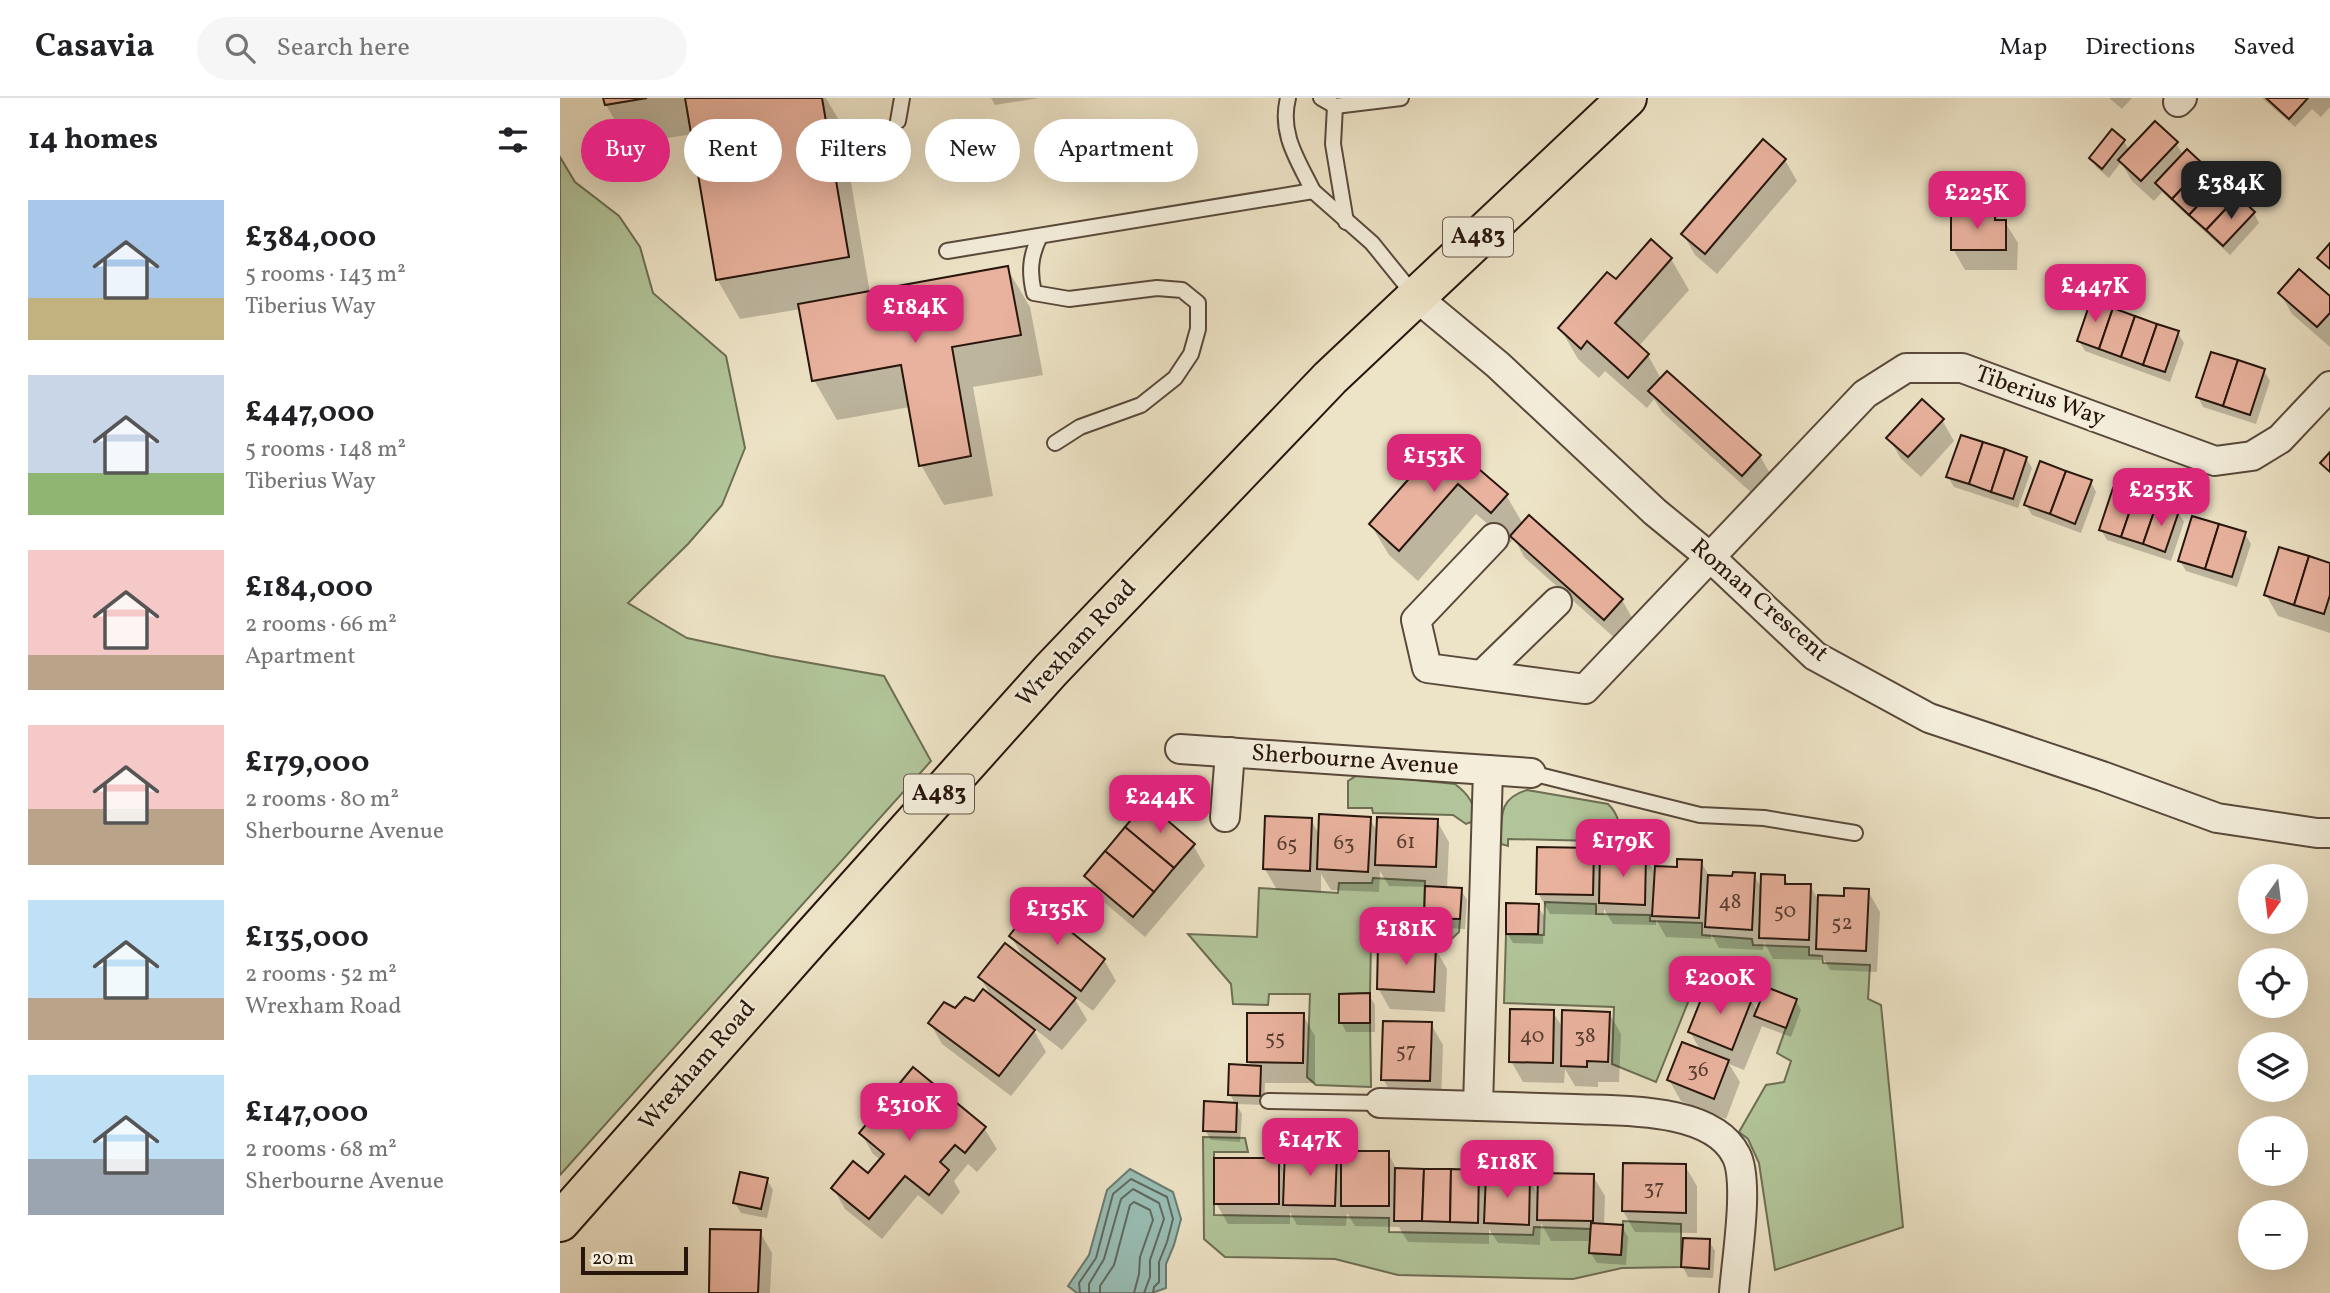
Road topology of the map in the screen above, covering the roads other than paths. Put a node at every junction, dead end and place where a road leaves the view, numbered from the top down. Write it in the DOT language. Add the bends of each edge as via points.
graph roads {
  1 [pos="902,98"];
  2 [pos="1288,98"];
  3 [pos="1321,98"];
  4 [pos="1401,98"];
  5 [pos="1627,98"];
  6 [pos="1335,106"];
  7 [pos="898,119"];
  8 [pos="1313,191"];
  9 [pos="1346,222"];
  10 [pos="1040,236"];
  11 [pos="947,251"];
  12 [pos="1415,296"];
  13 [pos="2330,386"];
  14 [pos="1055,443"];
  15 [pos="1494,538"];
  16 [pos="1710,558"];
  17 [pos="1557,602"];
  18 [pos="1482,675"];
  19 [pos="1180,749"];
  20 [pos="1230,752"];
  21 [pos="1488,770"];
  22 [pos="1531,773"];
  23 [pos="1225,817"];
  24 [pos="1855,832"];
  25 [pos="2330,833"];
  26 [pos="1268,1101"];
  27 [pos="1380,1103"];
  28 [pos="1478,1106"];
  29 [pos="560,1222"];
  30 [pos="1734,1293"];
  1 -- 7 [label="lane"];
  2 -- 8 [label="lane" via="1287,137"];
  3 -- 6 [label="lane"];
  4 -- 6 [label="lane"];
  5 -- 12 [label="highway, Wrexham Road / A483"];
  6 -- 9 [label="lane" via="1333,144"];
  8 -- 9 [label="lane"];
  8 -- 10 [label="lane"];
  9 -- 12 [label="lane" via="1372,243"];
  10 -- 11 [label="lane"];
  10 -- 14 [label="lane" via="1031,263 1034,293 1069,299 1157,288 1182,290 1198,303 1192,354 1175,378 1141,405 1080,427"];
  12 -- 16 [label="street, Roman Crescent" via="1498,365"];
  12 -- 29 [label="highway, Wrexham Road / A483" via="1330,378 1051,670"];
  13 -- 16 [label="street, Tiberius Way" via="2280,439 2252,456 2215,461 1962,368 1906,368 1865,394"];
  15 -- 18 [label="street" via="1416,620 1427,668"];
  16 -- 18 [label="street, Tiberius Way" via="1585,689"];
  16 -- 25 [label="street, Roman Crescent" via="1815,656 1928,718 2217,818"];
  17 -- 18 [label="street"];
  19 -- 20 [label="street, Sherbourne Avenue"];
  20 -- 21 [label="street, Sherbourne Avenue"];
  20 -- 23 [label="street"];
  21 -- 22 [label="street, Sherbourne Avenue"];
  21 -- 28 [label="street, Sherbourne Avenue"];
  22 -- 24 [label="lane, Sherbourne Avenue" via="1700,815 1764,818"];
  26 -- 27 [label="lane"];
  27 -- 28 [label="street"];
  28 -- 30 [label="street" via="1650,1112 1697,1124 1723,1137 1737,1156 1742,1182"];
}
